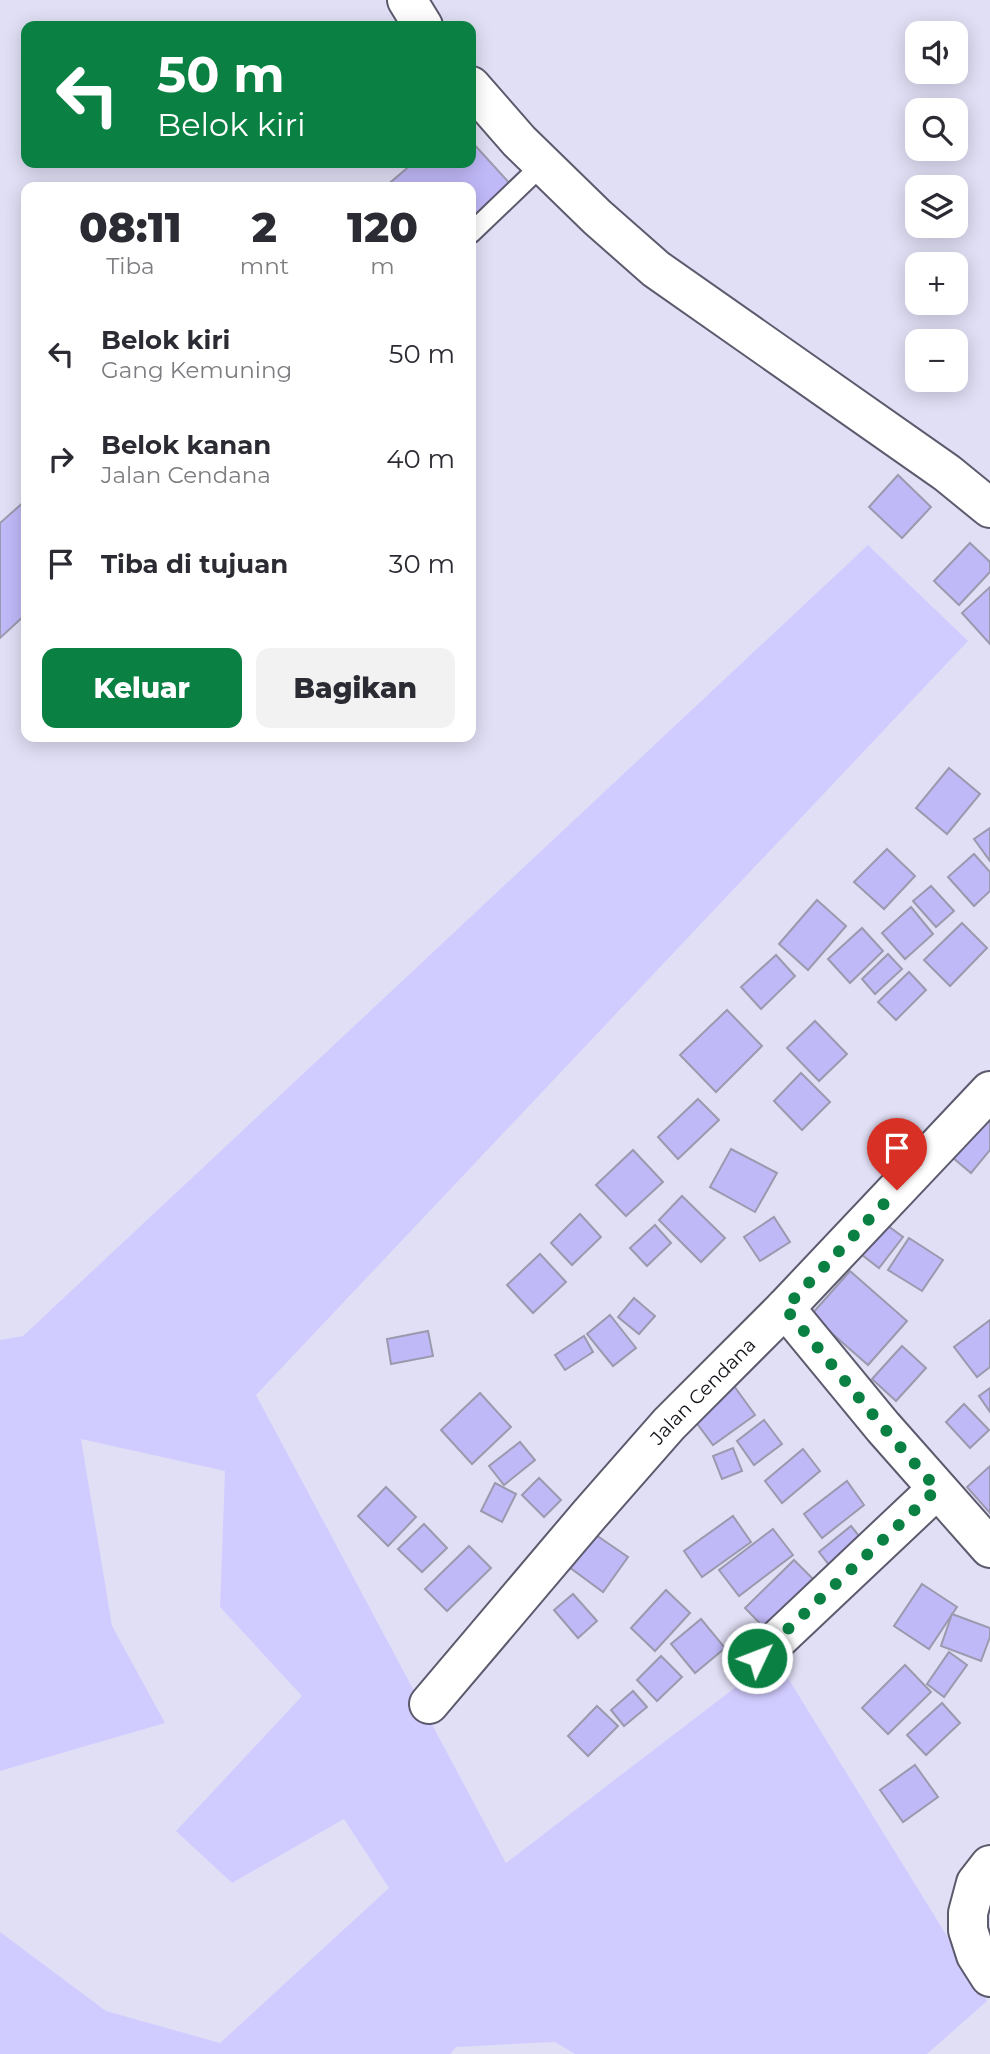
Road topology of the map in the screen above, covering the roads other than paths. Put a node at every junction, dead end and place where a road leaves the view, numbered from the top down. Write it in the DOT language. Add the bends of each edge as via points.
graph roads {
  1 [pos="407,0"];
  2 [pos="421,21"];
  3 [pos="476,92"];
  4 [pos="543,164"];
  5 [pos="476,228"];
  6 [pos="990,508"];
  7 [pos="990,1091"];
  8 [pos="785,1308"];
  9 [pos="937,1489"];
  10 [pos="990,1548"];
  11 [pos="757,1658"];
  12 [pos="429,1704"];
  13 [pos="990,1865"];
  14 [pos="990,1978"];
  1 -- 2 [label="street"];
  3 -- 4 [label="street"];
  4 -- 5 [label="lane"];
  4 -- 6 [label="street" via="656,269 947,472"];
  7 -- 8 [label="street, Jalan Cendana"];
  8 -- 9 [label="street"];
  8 -- 12 [label="street, Jalan Cendana" via="669,1424"];
  9 -- 10 [label="street"];
  9 -- 11 [label="street"];
  13 -- 14 [label="street" via="976,1883 968,1930"];
}
